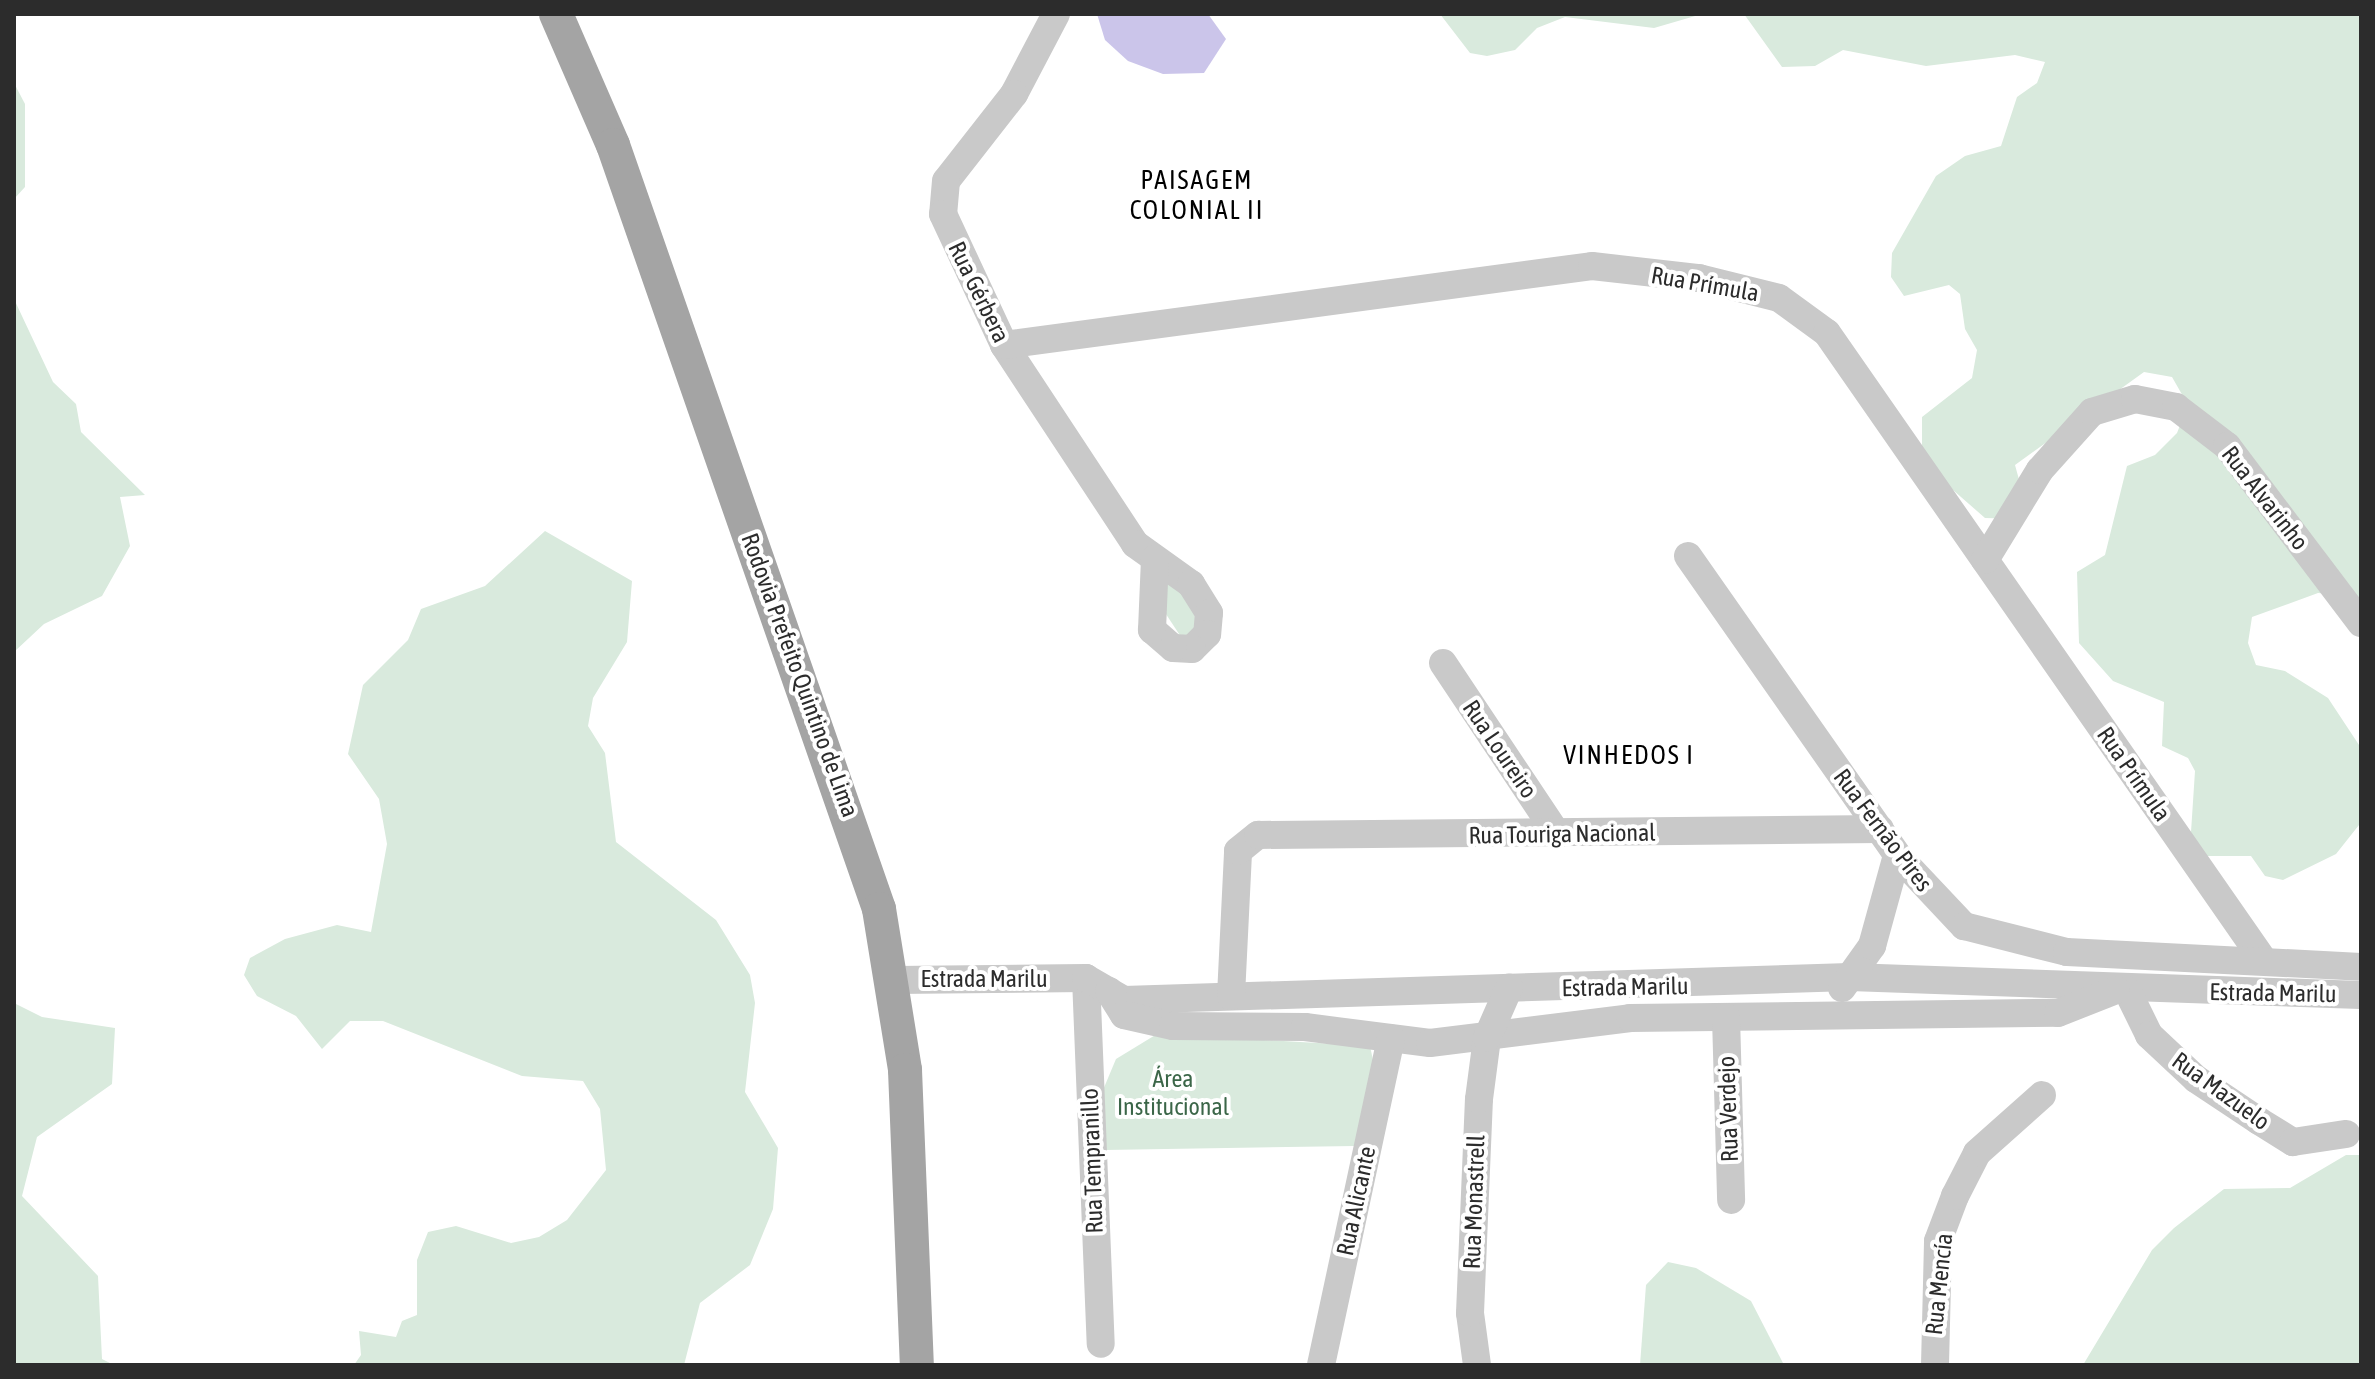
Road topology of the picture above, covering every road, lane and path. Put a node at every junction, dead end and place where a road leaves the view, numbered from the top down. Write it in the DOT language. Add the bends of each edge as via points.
graph roads {
  1 [pos="556,14"];
  2 [pos="1056,14"];
  3 [pos="1004,345"];
  4 [pos="1688,556"];
  5 [pos="1155,559"];
  6 [pos="1985,560"];
  7 [pos="2361,623"];
  8 [pos="1443,663"];
  9 [pos="1880,829"];
  10 [pos="1557,834"];
  11 [pos="1897,855"];
  12 [pos="2264,961"];
  13 [pos="2361,967"];
  14 [pos="1850,977"];
  15 [pos="895,980"];
  16 [pos="1096,983"];
  17 [pos="1509,988"];
  18 [pos="2121,990"];
  19 [pos="2361,995"];
  20 [pos="1231,996"];
  21 [pos="1823,1014"];
  22 [pos="1726,1017"];
  23 [pos="1391,1038"];
  24 [pos="1487,1038"];
  25 [pos="2042,1095"];
  26 [pos="2346,1134"];
  27 [pos="1731,1200"];
  28 [pos="1101,1344"];
  29 [pos="917,1365"];
  30 [pos="1321,1365"];
  31 [pos="1477,1365"];
  32 [pos="1935,1365"];
  1 -- 15 [label="main road, Rodovia Prefeito Quintino de Lima" via="613,145 861,845"];
  2 -- 3 [label="street, Rua Gérbera" via="1014,94 946,181 943,214"];
  3 -- 5 [label="street, Rua Gérbera" via="1135,544"];
  3 -- 6 [label="street, Rua Prímula" via="1592,266 1699,278 1779,298 1827,333"];
  4 -- 9 [label="street, Rua Fernão Pires"];
  6 -- 7 [label="street, Rua Alvarinho" via="2040,470 2092,412 2135,399 2176,407 2227,446"];
  6 -- 12 [label="street, Rua Prímula"];
  8 -- 10 [label="street, Rua Loureiro"];
  9 -- 10 [label="street, Rua Touriga Nacional"];
  9 -- 11 [label="street, Rua Fernão Pires"];
  10 -- 20 [label="street, Rua Touriga Nacional" via="1244,840 1235,868"];
  11 -- 12 [label="street, Rua Fernão Pires" via="1964,926 2015,943"];
  11 -- 14 [label="street" via="1872,946"];
  12 -- 13 [label="street, Rua Fernão Pires"];
  14 -- 17 [label="street, Estrada Marilu"];
  14 -- 18 [label="street, Estrada Marilu"];
  14 -- 21 [label="street"];
  15 -- 16 [label="street, Estrada Marilu"];
  15 -- 29 [label="main road, Rodovia Prefeito Quintino de Lima"];
  16 -- 20 [label="street, Estrada Marilu" via="1124,1000"];
  16 -- 23 [label="street" via="1124,1015 1173,1026 1305,1027"];
  16 -- 28 [label="street, Rua Tempranillo"];
  17 -- 20 [label="street, Estrada Marilu"];
  17 -- 24 [label="street"];
  18 -- 19 [label="street, Estrada Marilu"];
  18 -- 21 [label="street" via="2058,1013"];
  18 -- 26 [label="street, Rua Mazuelo" via="2149,1035 2196,1079 2259,1121 2293,1142"];
  21 -- 22 [label="street"];
  22 -- 24 [label="street" via="1630,1018"];
  22 -- 27 [label="street, Rua Verdejo"];
  23 -- 24 [label="street"];
  23 -- 30 [label="street, Rua Alicante"];
  24 -- 31 [label="street, Rua Monastrell" via="1470,1313"];
  25 -- 32 [label="street, Rua Mencía" via="1977,1153 1955,1196 1938,1241"];
}
